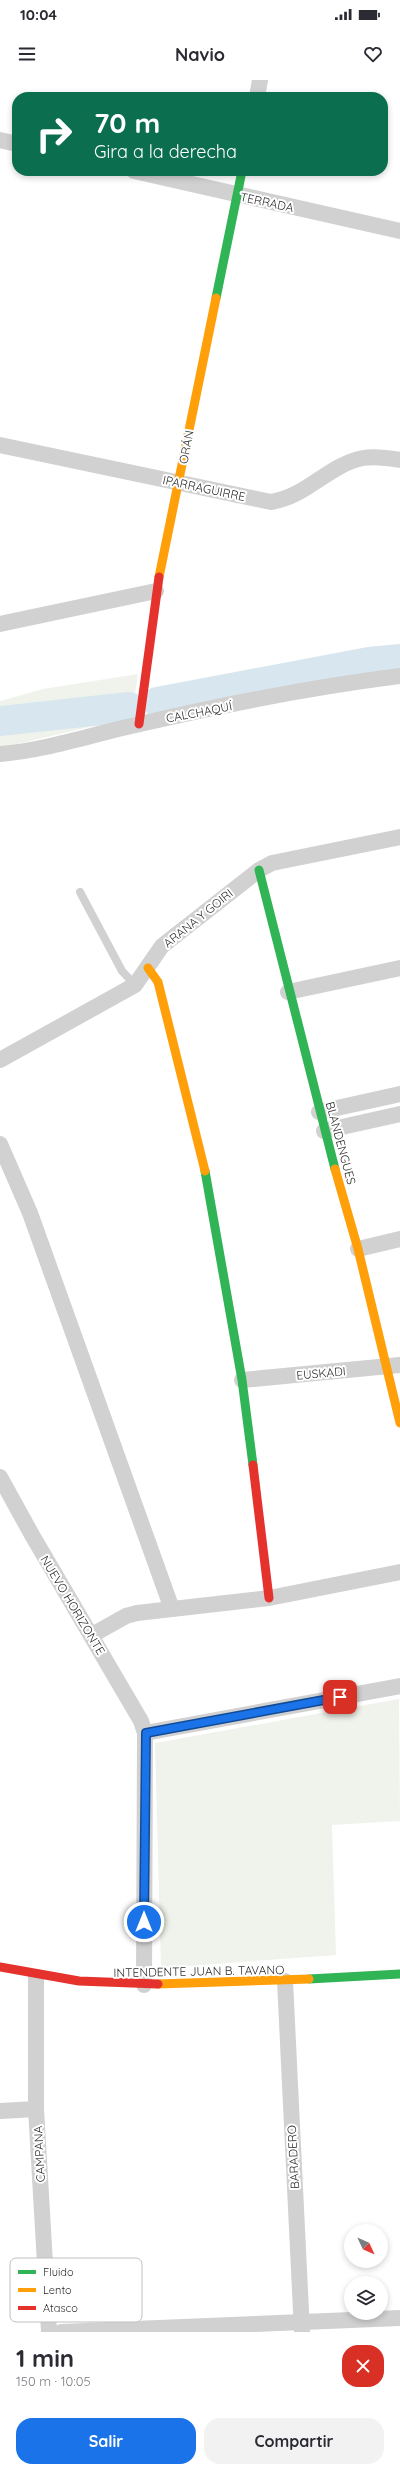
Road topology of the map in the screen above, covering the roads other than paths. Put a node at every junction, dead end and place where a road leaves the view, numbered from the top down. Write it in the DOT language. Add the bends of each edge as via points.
graph roads {
  1 [pos="260,80"];
  2 [pos="258,92"];
  3 [pos="0,140"];
  4 [pos="12,143"];
  5 [pos="155,176"];
  6 [pos="241,176"];
  7 [pos="237,195"];
  8 [pos="400,231"];
  9 [pos="0,445"];
  10 [pos="400,460"];
  11 [pos="179,483"];
  12 [pos="156,590"];
  13 [pos="0,624"];
  14 [pos="400,676"];
  15 [pos="139,724"];
  16 [pos="0,754"];
  17 [pos="400,837"];
  18 [pos="259,870"];
  19 [pos="80,892"];
  20 [pos="148,968"];
  21 [pos="400,968"];
  22 [pos="135,985"];
  23 [pos="288,992"];
  24 [pos="0,1060"];
  25 [pos="400,1094"];
  26 [pos="319,1112"];
  27 [pos="400,1114"];
  28 [pos="324,1131"];
  29 [pos="0,1144"];
  30 [pos="400,1239"];
  31 [pos="358,1249"];
  32 [pos="393,1366"];
  33 [pos="242,1380"];
  34 [pos="400,1423"];
  35 [pos="0,1476"];
  36 [pos="400,1572"];
  37 [pos="269,1598"];
  38 [pos="172,1609"];
  39 [pos="92,1635"];
  40 [pos="400,1686"];
  41 [pos="146,1733"];
  42 [pos="0,1968"];
  43 [pos="400,1974"];
  44 [pos="36,1977"];
  45 [pos="285,1981"];
  46 [pos="144,1985"];
  47 [pos="36,2109"];
  48 [pos="0,2111"];
  49 [pos="45,2258"];
  50 [pos="400,2318"];
  51 [pos="48,2322"];
  52 [pos="301,2328"];
  53 [pos="49,2332"];
  54 [pos="61,2332"];
  1 -- 2 [label="street"];
  3 -- 4 [label="street"];
  5 -- 7 [label="street, TERRADA"];
  6 -- 7 [label="street, ORÁN"];
  7 -- 8 [label="street, TERRADA"];
  7 -- 11 [label="street, ORÁN"];
  9 -- 11 [label="street, IPARRAGUIRRE"];
  10 -- 11 [label="street, IPARRAGUIRRE" via="363,458 337,468 297,496 271,502"];
  11 -- 12 [label="street, ORÁN"];
  12 -- 13 [label="street"];
  12 -- 15 [label="street, ORÁN"];
  14 -- 15 [label="street, CALCHAQUÍ" via="335,685"];
  15 -- 16 [label="street, CALCHAQUÍ" via="61,744"];
  17 -- 18 [label="street, ARANA Y GOIRI" via="272,863"];
  18 -- 20 [label="street, ARANA Y GOIRI" via="162,946"];
  18 -- 23 [label="street, BLANDENGUES"];
  19 -- 22 [label="lane" via="122,971"];
  20 -- 22 [label="street, ARANA Y GOIRI"];
  20 -- 33 [label="street" via="158,982 201,1148"];
  21 -- 23 [label="street"];
  22 -- 24 [label="street, ARANA Y GOIRI"];
  23 -- 26 [label="street, BLANDENGUES"];
  25 -- 26 [label="street"];
  26 -- 28 [label="street, BLANDENGUES"];
  27 -- 28 [label="street"];
  28 -- 31 [label="street, BLANDENGUES"];
  29 -- 38 [label="street" via="30,1213"];
  30 -- 31 [label="street"];
  31 -- 32 [label="street, BLANDENGUES"];
  32 -- 33 [label="street, EUSKADI"];
  32 -- 34 [label="street, BLANDENGUES"];
  33 -- 37 [label="street"];
  35 -- 39 [label="street, NUEVO HORIZONTE"];
  36 -- 37 [label="street"];
  37 -- 38 [label="street"];
  38 -- 39 [label="street" via="126,1616"];
  39 -- 41 [label="street, NUEVO HORIZONTE"];
  40 -- 41 [label="street"];
  41 -- 46 [label="street"];
  42 -- 44 [label="street, INTENDENTE JUAN B. TAVANO"];
  43 -- 45 [label="street, INTENDENTE JUAN B. TAVANO"];
  44 -- 46 [label="street, INTENDENTE JUAN B. TAVANO" via="89,1984"];
  44 -- 47 [label="street, CAMPANA"];
  45 -- 46 [label="street, INTENDENTE JUAN B. TAVANO"];
  45 -- 52 [label="street, BARADERO"];
  47 -- 48 [label="street"];
  47 -- 49 [label="street, CAMPANA"];
  50 -- 52 [label="street"];
  51 -- 53 [label="street, CAMPANA"];
  52 -- 54 [label="street"];
}
